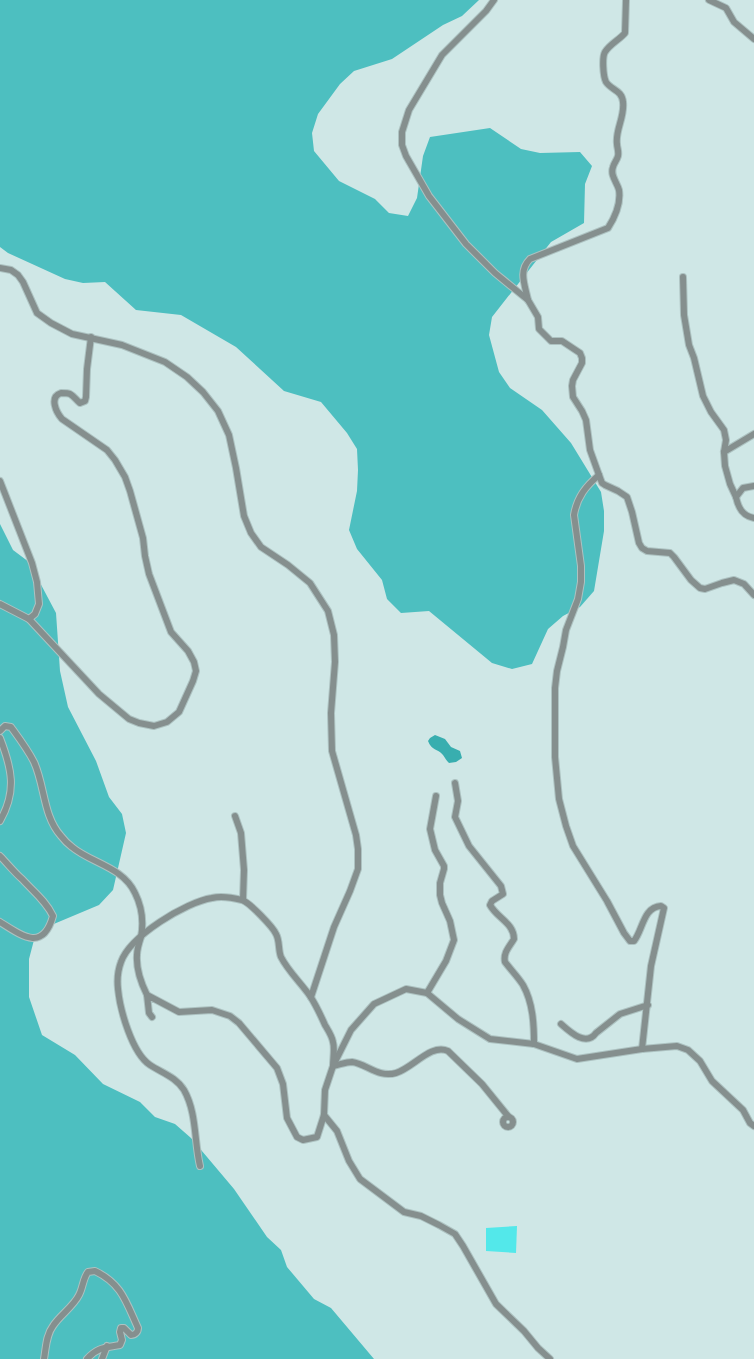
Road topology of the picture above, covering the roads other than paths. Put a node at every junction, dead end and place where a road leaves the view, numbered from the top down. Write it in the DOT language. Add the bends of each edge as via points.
graph roads {
  1 [pos="494,0"];
  2 [pos="626,0"];
  3 [pos="709,0"];
  4 [pos="754,39"];
  5 [pos="0,268"];
  6 [pos="683,277"];
  7 [pos="528,300"];
  8 [pos="91,337"];
  9 [pos="754,434"];
  10 [pos="724,452"];
  11 [pos="599,475"];
  12 [pos="0,481"];
  13 [pos="754,486"];
  14 [pos="736,496"];
  15 [pos="754,518"];
  16 [pos="754,595"];
  17 [pos="0,604"];
  18 [pos="30,619"];
  19 [pos="0,731"];
  20 [pos="0,738"];
  21 [pos="455,783"];
  22 [pos="436,796"];
  23 [pos="235,816"];
  24 [pos="0,821"];
  25 [pos="0,856"];
  26 [pos="243,900"];
  27 [pos="0,922"];
  28 [pos="141,936"];
  29 [pos="427,993"];
  30 [pos="147,995"];
  31 [pos="311,997"];
  32 [pos="648,1005"];
  33 [pos="152,1017"];
  34 [pos="561,1024"];
  35 [pos="534,1044"];
  36 [pos="642,1050"];
  37 [pos="333,1066"];
  38 [pos="324,1115"];
  39 [pos="508,1116"];
  40 [pos="754,1126"];
  41 [pos="200,1166"];
  42 [pos="107,1346"];
  43 [pos="543,1356"];
  44 [pos="44,1359"];
  45 [pos="87,1359"];
  46 [pos="102,1359"];
  47 [pos="550,1359"];
  1 -- 7 [label="street" via="442,55 409,110 402,132 402,144 429,196 466,244 495,273"];
  2 -- 7 [label="street" via="626,33 605,52 603,57 606,81 622,96 624,102 616,144 619,149 618,157 612,167 613,177 619,189 619,201 614,218 608,228 530,258 524,265 523,272"];
  3 -- 4 [label="street" via="726,8 734,22"];
  5 -- 8 [label="street" via="11,270 21,279 40,316 72,334"];
  6 -- 10 [label="street" via="684,315 689,345 703,396 724,430"];
  7 -- 11 [label="street" via="538,317 539,329 551,341 570,346 582,358 573,380 572,397 586,420 590,450"];
  8 -- 18 [label="street" via="85,400 80,402 72,394 62,393 56,396 56,408 62,418 107,450 130,491 143,538 149,574 171,632 188,651 196,671 179,712 167,722 154,726 130,719 99,694"];
  8 -- 31 [label="street" via="122,345 165,362 203,392 218,411 229,435 244,516 251,533 261,547 288,564 310,583 328,611 334,635 335,662 330,712 332,751 356,835 358,869 334,927"];
  9 -- 10 [label="street"];
  10 -- 14 [label="street" via="727,474"];
  11 -- 16 [label="street" via="602,483 627,497 642,548 647,551 670,553 700,588 705,589 734,580 744,584"];
  11 -- 32 [label="street" via="579,496 574,514 581,582 557,671 555,757 559,799 573,846 630,941 634,940 647,915 656,907 664,908 651,966"];
  12 -- 18 [label="street" via="37,582 39,604"];
  13 -- 14 [label="street" via="743,488"];
  14 -- 15 [label="street" via="740,510"];
  17 -- 18 [label="street"];
  19 -- 28 [label="street" via="5,726 11,727 35,763 46,804 60,835 73,848 124,878 134,890 142,908"];
  20 -- 24 [label="street" via="5,750 12,791"];
  21 -- 35 [label="street" via="458,800 456,817 469,846 503,891 503,894 490,905 513,933 514,939 505,958 526,993 533,1016"];
  22 -- 29 [label="street" via="430,829 435,850 444,866 440,895 454,940 446,961"];
  23 -- 26 [label="street" via="241,833"];
  25 -- 27 [label="street" via="37,894 53,916 48,930 41,937 29,938"];
  26 -- 28 [label="street" via="212,898 190,904"];
  26 -- 31 [label="street" via="276,934 281,957"];
  28 -- 30 [label="street" via="137,955 138,969"];
  28 -- 41 [label="street" via="121,962 118,987 121,1008 141,1056 179,1083 186,1096 194,1122"];
  29 -- 35 [label="street" via="458,1019 490,1039"];
  29 -- 37 [label="street" via="406,989 374,1004 352,1030"];
  30 -- 33 [label="street"];
  30 -- 38 [label="street" via="179,1012 212,1010 230,1016 239,1023 277,1068 283,1084 287,1118 297,1137 303,1140 317,1137"];
  31 -- 37 [label="street" via="333,1041"];
  32 -- 34 [label="street" via="620,1014 594,1037 578,1037"];
  32 -- 36 [label="street"];
  35 -- 36 [label="street" via="577,1059"];
  36 -- 40 [label="street" via="677,1046 688,1050 700,1061 712,1081 743,1110"];
  37 -- 38 [label="street" via="325,1090"];
  37 -- 39 [label="street" via="351,1062 388,1075 416,1062 437,1048 443,1049 482,1084"];
  38 -- 43 [label="street" via="337,1131 349,1161 360,1179 404,1212 421,1216 455,1234 496,1304 524,1331"];
  42 -- 44 [label="street" via="122,1343 121,1328 132,1334 137,1332 138,1328 116,1284 98,1272 91,1271 86,1274 75,1301 52,1327"];
  42 -- 45 [label="street" via="92,1353"];
  42 -- 46 [label="street"];
  43 -- 47 [label="street"];
}
